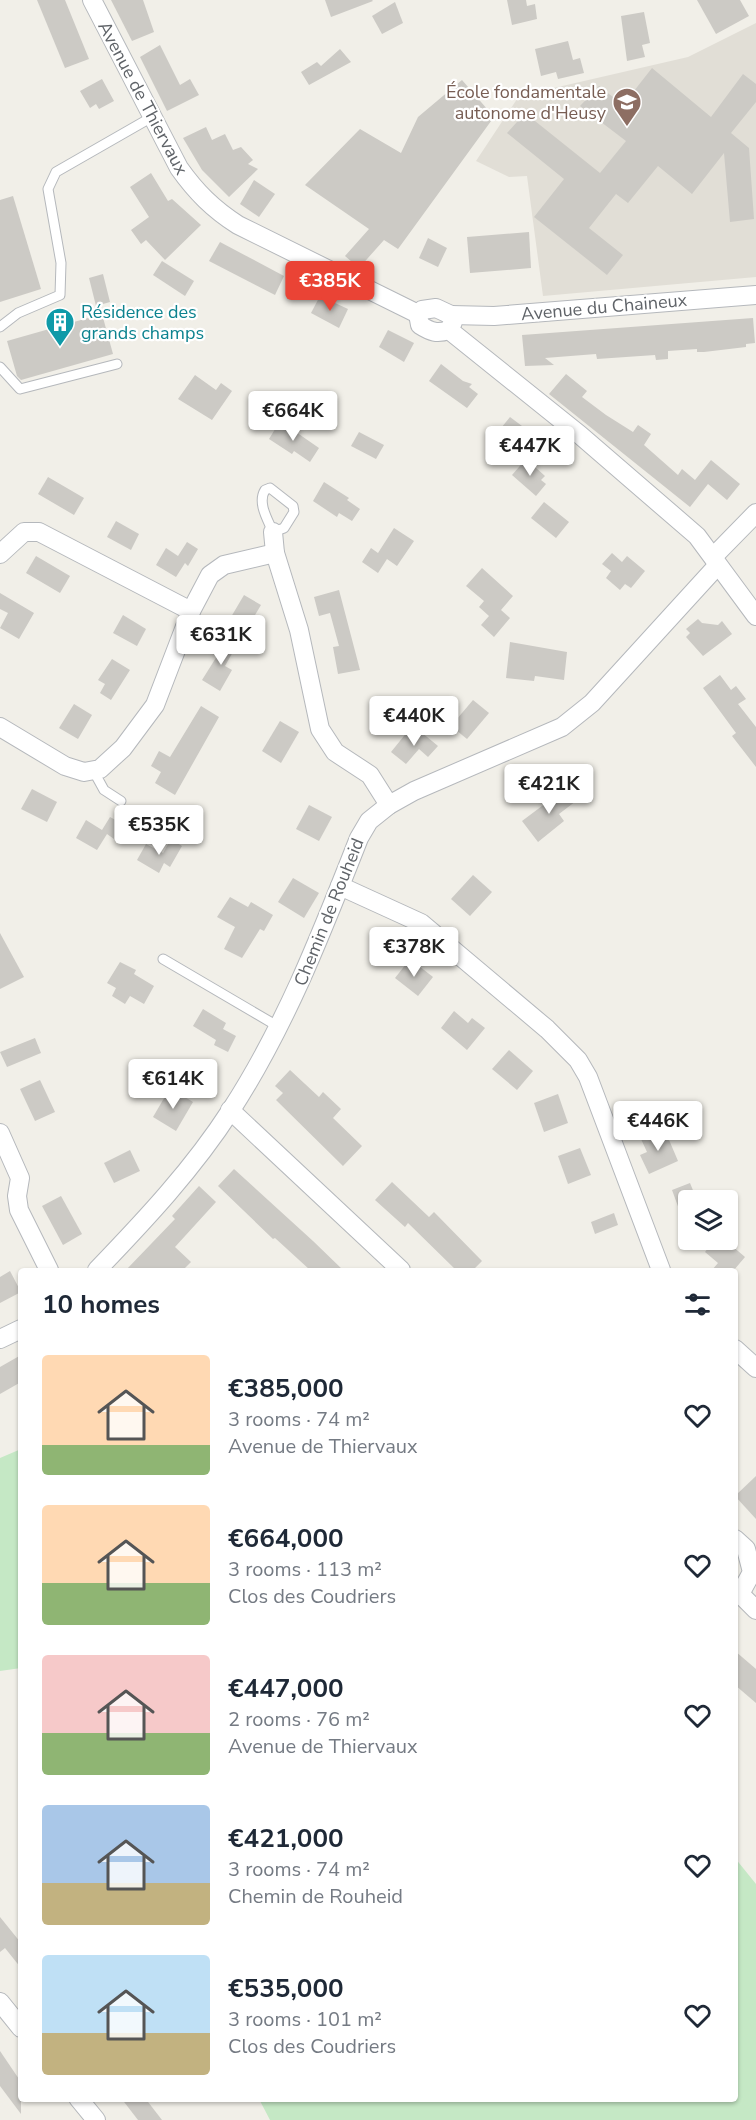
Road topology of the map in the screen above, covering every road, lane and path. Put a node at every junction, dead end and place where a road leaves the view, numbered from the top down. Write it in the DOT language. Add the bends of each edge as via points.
graph roads {
  1 [pos="92,0"];
  2 [pos="152,117"];
  3 [pos="756,295"];
  4 [pos="450,322"];
  5 [pos="0,327"];
  6 [pos="117,364"];
  7 [pos="0,367"];
  8 [pos="756,513"];
  9 [pos="273,532"];
  10 [pos="274,553"];
  11 [pos="0,554"];
  12 [pos="715,562"];
  13 [pos="191,611"];
  14 [pos="756,616"];
  15 [pos="0,727"];
  16 [pos="93,770"];
  17 [pos="121,801"];
  18 [pos="389,805"];
  19 [pos="340,886"];
  20 [pos="163,959"];
  21 [pos="279,1027"];
  22 [pos="230,1110"];
  23 [pos="0,1133"];
  24 [pos="48,1268"];
  25 [pos="99,1268"];
  26 [pos="399,1268"];
  27 [pos="660,1268"];
  28 [pos="18,1330"];
  29 [pos="0,1339"];
  30 [pos="738,1352"];
  31 [pos="756,1368"];
  32 [pos="738,1542"];
  33 [pos="738,1593"];
  34 [pos="738,1596"];
  35 [pos="756,1611"];
  36 [pos="0,2002"];
  37 [pos="18,2024"];
  38 [pos="81,2102"];
  39 [pos="96,2120"];
  1 -- 2 [label="street, Avenue de Thiervaux"];
  2 -- 4 [label="street, Avenue de Thiervaux" via="179,168 214,209 238,225 418,314 420,325 429,331 440,333"];
  2 -- 5 [label="lane" via="56,172 48,189 61,263 60,295 18,313"];
  3 -- 4 [label="street, Avenue du Chaineux"];
  4 -- 12 [label="street" via="697,536"];
  6 -- 7 [label="lane" via="20,389"];
  8 -- 12 [label="street, Chemin de Rouheid"];
  9 -- 9 [label="lane" via="262,505 262,495 270,488 293,506 294,512 284,528"];
  9 -- 10 [label="street"];
  10 -- 13 [label="street" via="224,565 210,575"];
  10 -- 18 [label="street" via="299,630 320,729 335,752 370,775"];
  11 -- 13 [label="street" via="24,532 39,532"];
  12 -- 14 [label="street"];
  12 -- 18 [label="street, Chemin de Rouheid" via="592,703 562,728"];
  13 -- 16 [label="street" via="155,705 123,748 100,769"];
  15 -- 16 [label="street" via="65,766 84,772"];
  16 -- 17 [label="lane" via="104,790"];
  18 -- 19 [label="street, Chemin de Rouheid" via="358,838"];
  19 -- 21 [label="street, Chemin de Rouheid"];
  19 -- 27 [label="street" via="421,923 578,1060 588,1077"];
  20 -- 21 [label="lane"];
  21 -- 22 [label="street, Chemin de Rouheid"];
  22 -- 25 [label="street, Chemin de Rouheid" via="170,1192"];
  22 -- 26 [label="street"];
  23 -- 24 [label="street" via="20,1178 19,1210"];
  28 -- 29 [label="street"];
  30 -- 31 [label="street"];
  32 -- 33 [label="street" via="746,1549 752,1572"];
  34 -- 35 [label="street"];
  36 -- 37 [label="street"];
  38 -- 39 [label="street"];
}
